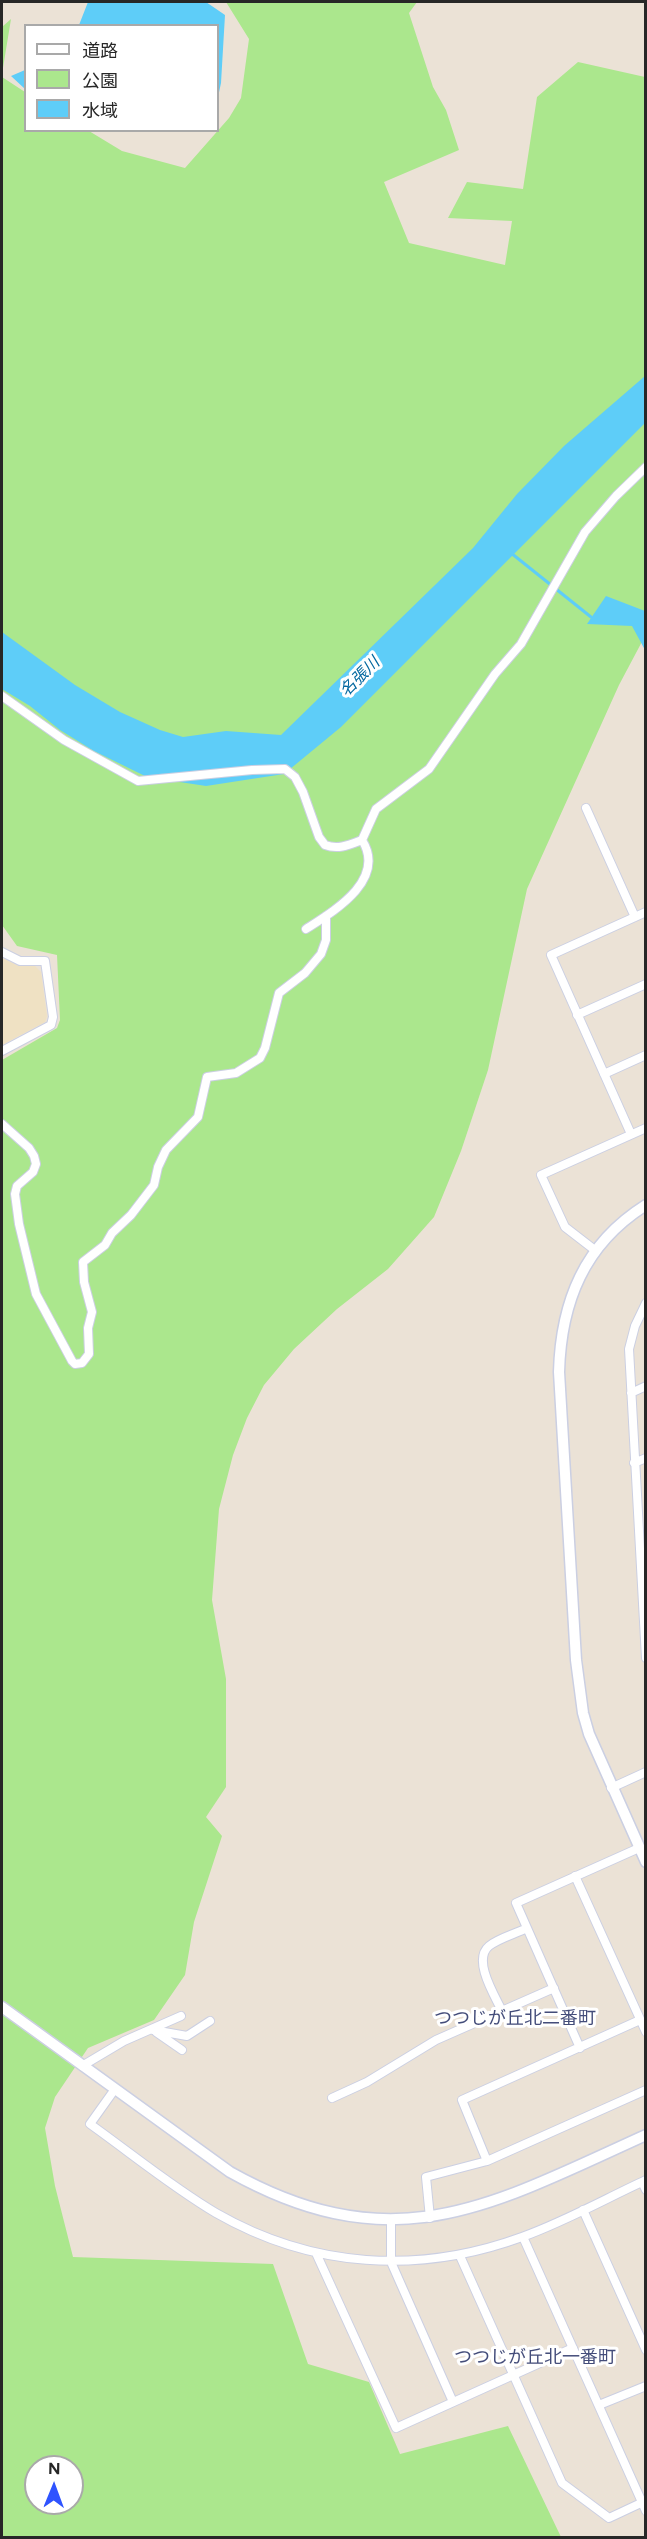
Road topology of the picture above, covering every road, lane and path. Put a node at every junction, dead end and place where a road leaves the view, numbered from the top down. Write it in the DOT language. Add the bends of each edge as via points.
graph roads {
  1 [pos="645,466"];
  2 [pos="2,696"];
  3 [pos="586,808"];
  4 [pos="362,840"];
  5 [pos="645,912"];
  6 [pos="326,915"];
  7 [pos="635,917"];
  8 [pos="306,929"];
  9 [pos="2,952"];
  10 [pos="645,984"];
  11 [pos="577,1015"];
  12 [pos="2,1051"];
  13 [pos="645,1055"];
  14 [pos="604,1074"];
  15 [pos="2,1124"];
  16 [pos="645,1128"];
  17 [pos="631,1134"];
  18 [pos="645,1205"];
  19 [pos="596,1251"];
  20 [pos="645,1303"];
  21 [pos="645,1386"];
  22 [pos="631,1393"];
  23 [pos="645,1458"];
  24 [pos="634,1463"];
  25 [pos="642,1529"];
  26 [pos="644,1598"];
  27 [pos="645,1658"];
  28 [pos="645,1772"];
  29 [pos="611,1788"];
  30 [pos="639,1848"];
  31 [pos="645,1862"];
  32 [pos="575,1876"];
  33 [pos="527,1928"];
  34 [pos="554,1988"];
  35 [pos="2,2007"];
  36 [pos="502,2011"];
  37 [pos="181,2016"];
  38 [pos="640,2020"];
  39 [pos="210,2021"];
  40 [pos="153,2030"];
  41 [pos="645,2032"];
  42 [pos="580,2048"];
  43 [pos="182,2050"];
  44 [pos="82,2066"];
  45 [pos="115,2090"];
  46 [pos="645,2090"];
  47 [pos="332,2098"];
  48 [pos="645,2135"];
  49 [pos="487,2161"];
  50 [pos="644,2184"];
  51 [pos="583,2210"];
  52 [pos="430,2218"];
  53 [pos="391,2219"];
  54 [pos="523,2237"];
  55 [pos="316,2253"];
  56 [pos="460,2256"];
  57 [pos="391,2262"];
  58 [pos="573,2348"];
  59 [pos="645,2350"];
  60 [pos="513,2375"];
  61 [pos="645,2385"];
  62 [pos="453,2402"];
  63 [pos="599,2405"];
  64 [pos="644,2507"];
  1 -- 4 [label="street" via="585,532 521,644 495,674 429,769 376,809"];
  2 -- 4 [label="street" via="64,740 138,782 285,770 295,777 303,792 325,845 339,848"];
  3 -- 7 [label="street"];
  4 -- 6 [label="street" via="369,855 365,878"];
  5 -- 7 [label="street"];
  6 -- 8 [label="street"];
  6 -- 15 [label="street" via="326,940 321,954 305,973 279,993 260,1058 236,1073 207,1077 198,1117 166,1150 154,1185 105,1245 83,1262 92,1311 89,1354 82,1363 72,1361 36,1294 15,1199 17,1186 33,1172 36,1160 29,1148"];
  7 -- 11 [label="street" via="551,955"];
  9 -- 12 [label="street" via="20,961 45,961 53,1017 51,1025"];
  10 -- 11 [label="street"];
  11 -- 14 [label="street"];
  13 -- 14 [label="street"];
  14 -- 17 [label="street"];
  16 -- 17 [label="street"];
  17 -- 19 [label="street" via="541,1175 565,1227"];
  18 -- 19 [label="street" via="619,1225"];
  19 -- 29 [label="street" via="576,1284 566,1314 559,1372 578,1685 589,1734"];
  20 -- 22 [label="street" via="629,1349"];
  21 -- 22 [label="street"];
  22 -- 24 [label="street"];
  23 -- 24 [label="street"];
  24 -- 25 [label="street"];
  25 -- 26 [label="street"];
  26 -- 27 [label="street"];
  28 -- 29 [label="street"];
  29 -- 30 [label="street"];
  30 -- 31 [label="street"];
  30 -- 32 [label="street"];
  32 -- 33 [label="street" via="516,1903"];
  32 -- 38 [label="street"];
  33 -- 34 [label="street"];
  33 -- 36 [label="street" via="488,1946 484,1955 483,1970"];
  34 -- 36 [label="street"];
  34 -- 42 [label="street"];
  35 -- 44 [label="street"];
  36 -- 47 [label="street" via="436,2040 367,2082"];
  37 -- 40 [label="street"];
  38 -- 41 [label="street"];
  38 -- 42 [label="street"];
  39 -- 40 [label="street" via="187,2036"];
  40 -- 43 [label="street"];
  40 -- 44 [label="street" via="124,2041"];
  42 -- 49 [label="street" via="462,2100"];
  44 -- 45 [label="street"];
  45 -- 53 [label="street" via="230,2172 262,2190 324,2212"];
  45 -- 55 [label="street" via="90,2124 218,2213 267,2237"];
  46 -- 49 [label="street"];
  48 -- 52 [label="street" via="506,2198"];
  49 -- 52 [label="street" via="426,2177"];
  50 -- 51 [label="street"];
  51 -- 54 [label="street"];
  51 -- 59 [label="street"];
  52 -- 53 [label="street"];
  53 -- 57 [label="street"];
  54 -- 56 [label="street"];
  54 -- 58 [label="street"];
  55 -- 57 [label="street"];
  55 -- 62 [label="street" via="396,2428"];
  56 -- 57 [label="street"];
  56 -- 60 [label="street"];
  57 -- 62 [label="street"];
  58 -- 60 [label="street"];
  58 -- 63 [label="street"];
  60 -- 62 [label="street"];
  60 -- 64 [label="street" via="562,2483 609,2518"];
  61 -- 63 [label="street"];
  63 -- 64 [label="street"];
}
